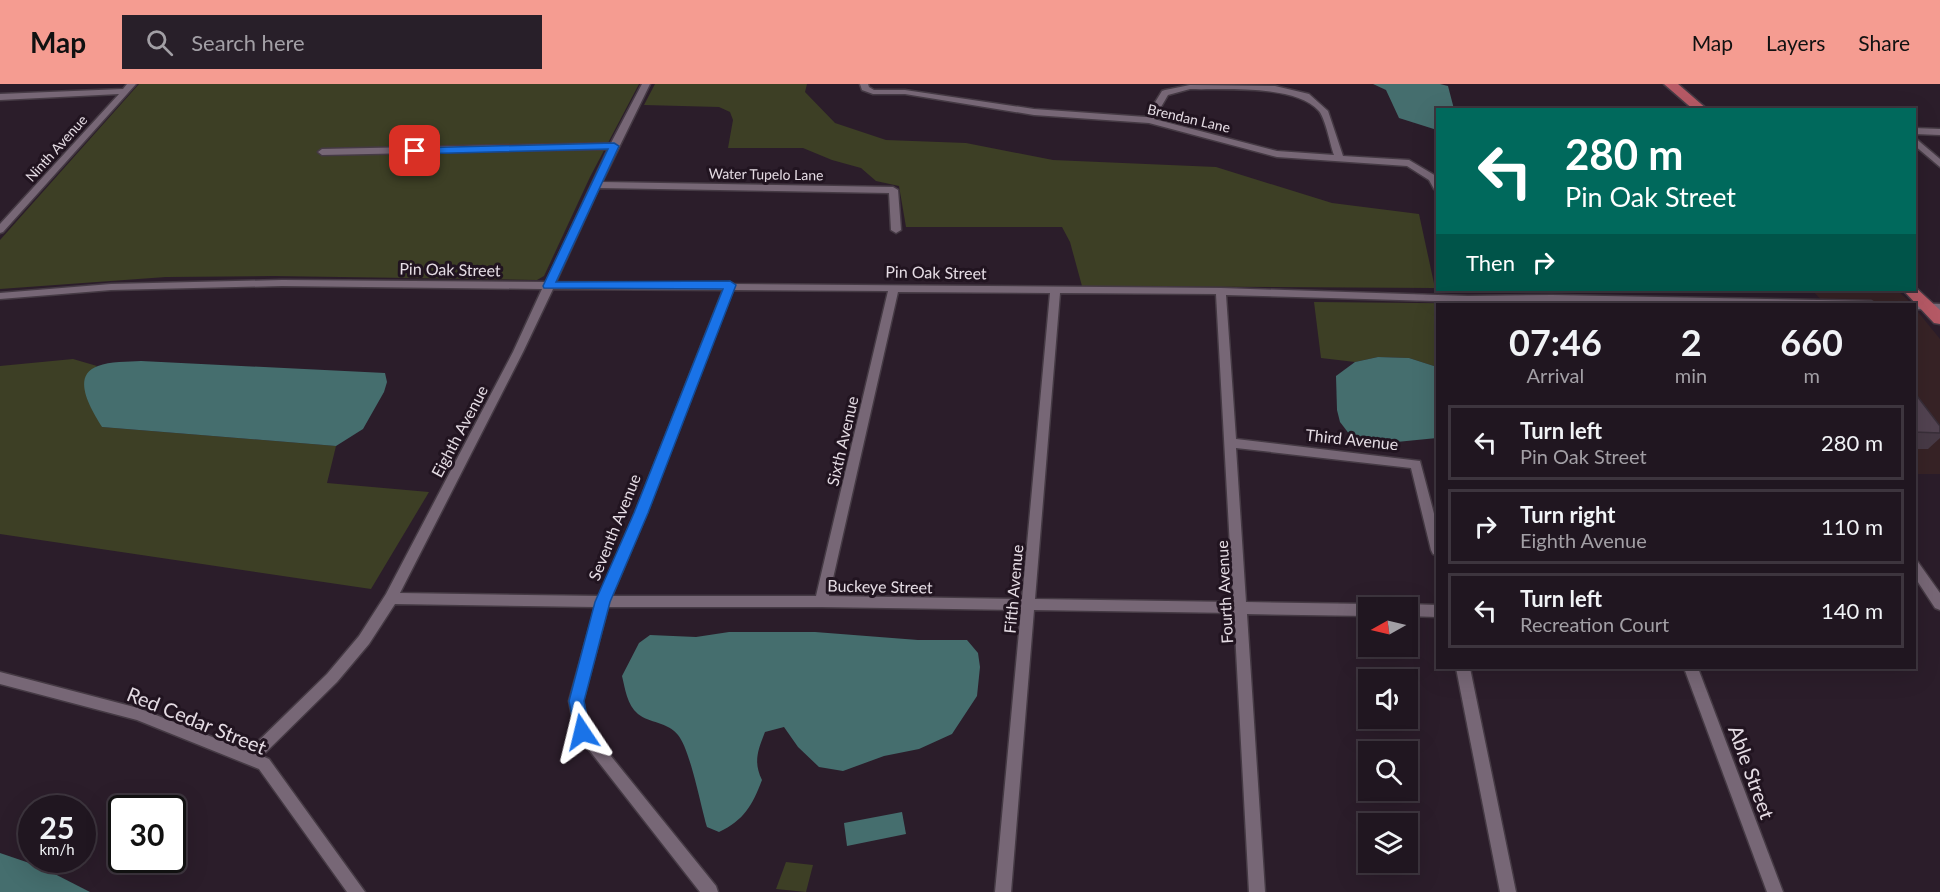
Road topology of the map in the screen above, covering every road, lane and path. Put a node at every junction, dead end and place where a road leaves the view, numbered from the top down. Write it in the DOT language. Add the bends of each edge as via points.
graph roads {
  1 [pos="646,84"];
  2 [pos="864,84"];
  3 [pos="1670,84"];
  4 [pos="129,88"];
  5 [pos="889,88"];
  6 [pos="0,96"];
  7 [pos="1700,108"];
  8 [pos="1149,120"];
  9 [pos="1916,131"];
  10 [pos="1940,132"];
  11 [pos="1916,142"];
  12 [pos="614,146"];
  13 [pos="322,152"];
  14 [pos="1339,156"];
  15 [pos="1940,164"];
  16 [pos="597,184"];
  17 [pos="1436,185"];
  18 [pos="0,230"];
  19 [pos="896,230"];
  20 [pos="730,285"];
  21 [pos="548,286"];
  22 [pos="894,287"];
  23 [pos="1055,289"];
  24 [pos="1221,291"];
  25 [pos="1912,291"];
  26 [pos="1467,294"];
  27 [pos="0,296"];
  28 [pos="1552,297"];
  29 [pos="1736,303"];
  30 [pos="1916,306"];
  31 [pos="1937,311"];
  32 [pos="1231,443"];
  33 [pos="1436,546"];
  34 [pos="1916,569"];
  35 [pos="391,598"];
  36 [pos="603,602"];
  37 [pos="821,602"];
  38 [pos="1028,604"];
  39 [pos="1940,604"];
  40 [pos="1241,608"];
  41 [pos="1358,610"];
  42 [pos="1418,610"];
  43 [pos="1436,611"];
  44 [pos="1463,669"];
  45 [pos="1691,669"];
  46 [pos="0,678"];
  47 [pos="250,758"];
  48 [pos="357,892"];
  49 [pos="710,892"];
  50 [pos="1003,892"];
  51 [pos="1257,892"];
  52 [pos="1508,892"];
  53 [pos="1774,892"];
  1 -- 12 [label="street, Eighth Avenue"];
  2 -- 5 [label="street, Brendan Lane" via="873,92"];
  3 -- 7 [label="main road"];
  4 -- 6 [label="street"];
  4 -- 18 [label="street, Ninth Avenue"];
  5 -- 8 [label="street, Brendan Lane" via="1089,117"];
  8 -- 14 [label="street, Brendan Lane" via="1277,154"];
  8 -- 14 [label="street" via="1166,93 1190,87 1275,88 1306,96 1324,111"];
  9 -- 10 [label="street"];
  11 -- 15 [label="street"];
  12 -- 13 [label="street"];
  12 -- 16 [label="street, Eighth Avenue"];
  14 -- 17 [label="street, Brendan Lane" via="1409,163 1433,178"];
  16 -- 19 [label="street, Water Tupelo Lane" via="893,189"];
  16 -- 21 [label="street, Eighth Avenue"];
  20 -- 21 [label="street, Pin Oak Street"];
  20 -- 22 [label="street, Pin Oak Street"];
  20 -- 36 [label="street, Seventh Avenue"];
  21 -- 27 [label="street, Pin Oak Street" via="173,284"];
  21 -- 35 [label="street, Eighth Avenue" via="519,352"];
  22 -- 23 [label="street, Pin Oak Street"];
  22 -- 37 [label="street, Sixth Avenue"];
  23 -- 24 [label="street, Pin Oak Street"];
  23 -- 38 [label="street, Fifth Avenue"];
  24 -- 26 [label="street, Pin Oak Street"];
  24 -- 32 [label="street, Fourth Avenue"];
  25 -- 31 [label="main road"];
  26 -- 28 [label="street, Pin Oak Street"];
  28 -- 29 [label="street, Pin Oak Street"];
  30 -- 31 [label="street"];
  32 -- 33 [label="street, Third Avenue" via="1416,465"];
  32 -- 40 [label="street, Fourth Avenue"];
  34 -- 39 [label="street"];
  35 -- 36 [label="street, Buckeye Street"];
  35 -- 47 [label="street, Eighth Avenue" via="364,640 332,678"];
  36 -- 37 [label="street, Buckeye Street"];
  36 -- 49 [label="street, Seventh Avenue" via="576,701 582,732"];
  37 -- 38 [label="street, Buckeye Street"];
  38 -- 40 [label="street, Buckeye Street"];
  38 -- 50 [label="street, Fifth Avenue"];
  40 -- 41 [label="street, Buckeye Street"];
  40 -- 51 [label="street, Fourth Avenue"];
  42 -- 43 [label="street"];
  44 -- 52 [label="street"];
  45 -- 53 [label="street, Able Street"];
  46 -- 47 [label="street, Red Cedar Street" via="138,714"];
  47 -- 48 [label="street, Red Cedar Street" via="264,764"];
}
